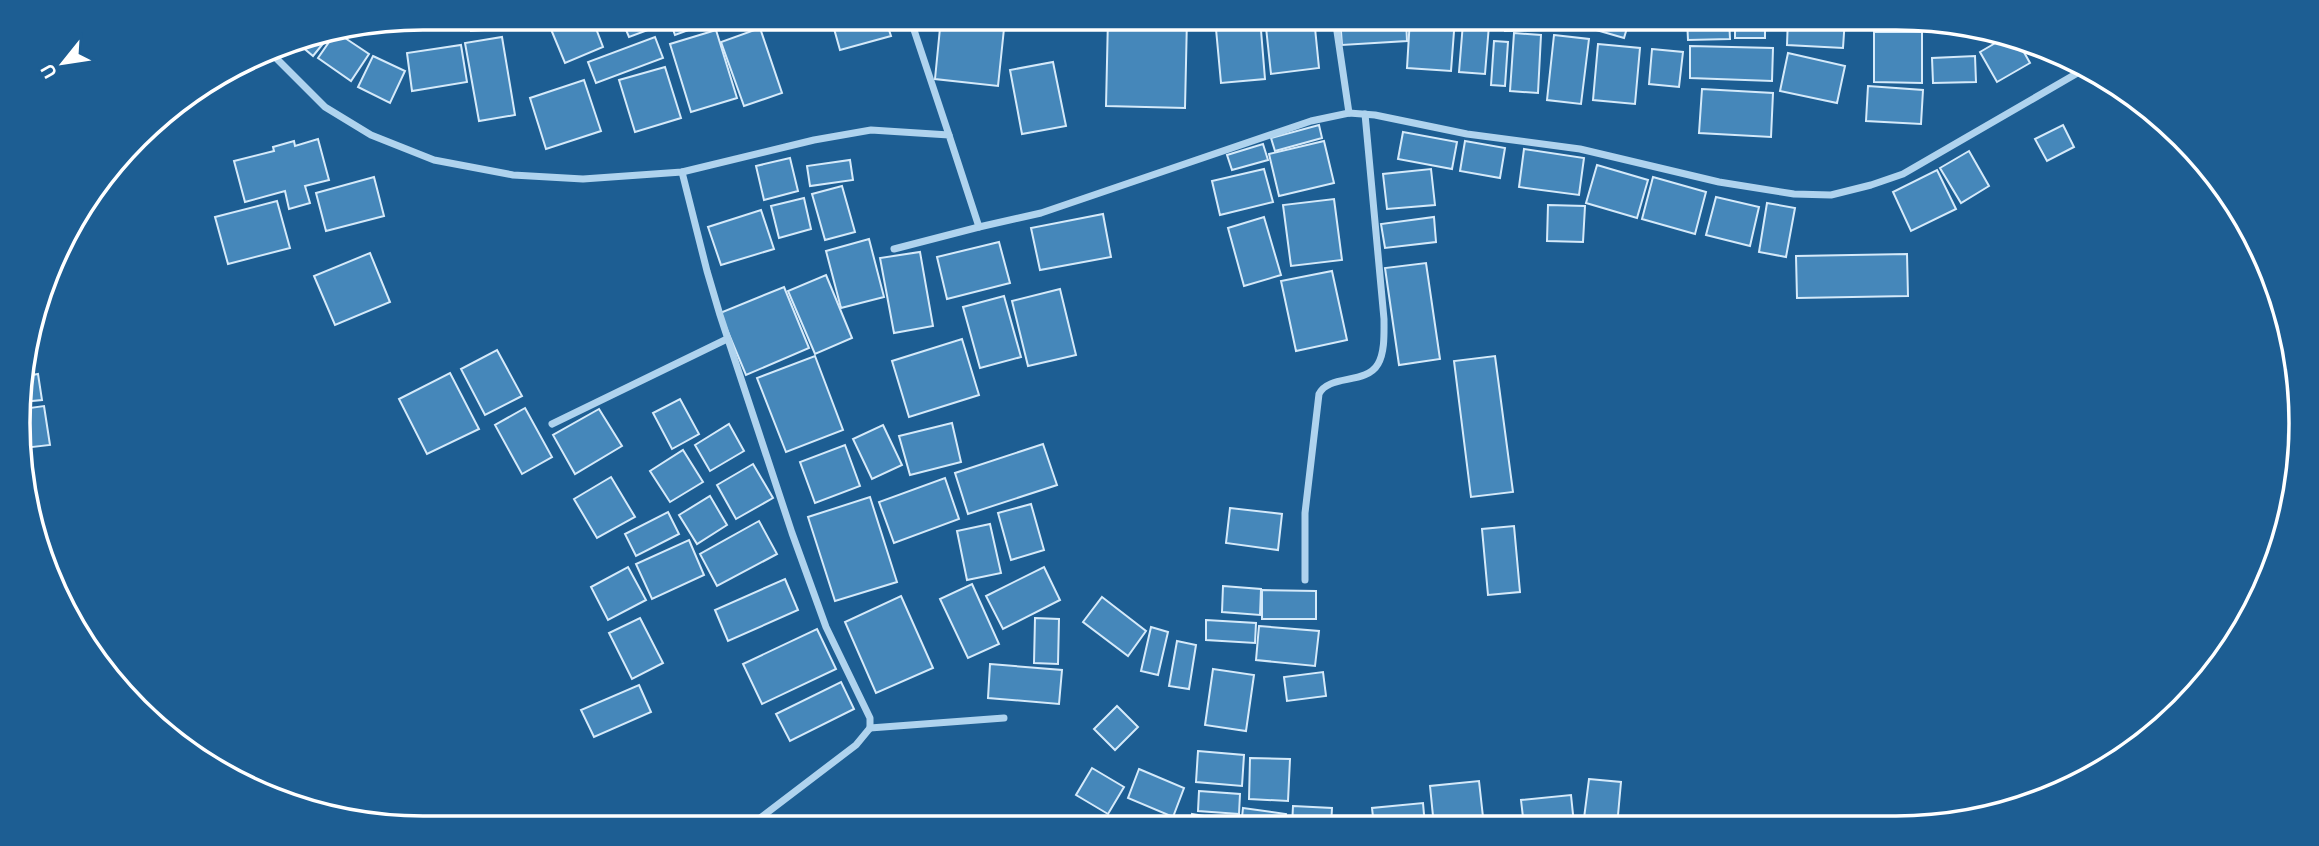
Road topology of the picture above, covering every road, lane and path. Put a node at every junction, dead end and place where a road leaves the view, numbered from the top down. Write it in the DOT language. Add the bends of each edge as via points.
graph roads {
  1 [pos="913,30"];
  2 [pos="1337,30"];
  3 [pos="277,59"];
  4 [pos="2077,73"];
  5 [pos="1349,113"];
  6 [pos="1365,114"];
  7 [pos="949,135"];
  8 [pos="682,172"];
  9 [pos="979,227"];
  10 [pos="894,249"];
  11 [pos="727,339"];
  12 [pos="552,424"];
  13 [pos="1305,580"];
  14 [pos="1004,718"];
  15 [pos="870,728"];
  16 [pos="763,816"];
  1 -- 7 [label="street"];
  2 -- 5 [label="street"];
  3 -- 8 [label="street" via="325,107 371,135 434,160 513,176 583,179"];
  4 -- 6 [label="street" via="1903,174 1831,195 1763,190 1580,149"];
  5 -- 6 [label="street"];
  5 -- 9 [label="street" via="1311,121 1041,212"];
  6 -- 13 [label="street" via="1383,346 1375,368 1325,386 1319,394 1305,513"];
  7 -- 8 [label="street" via="871,130"];
  7 -- 9 [label="street"];
  8 -- 11 [label="street"];
  9 -- 10 [label="street"];
  11 -- 12 [label="street"];
  11 -- 15 [label="street" via="825,627 866,707"];
  14 -- 15 [label="street"];
  15 -- 16 [label="street" via="856,745"];
}
